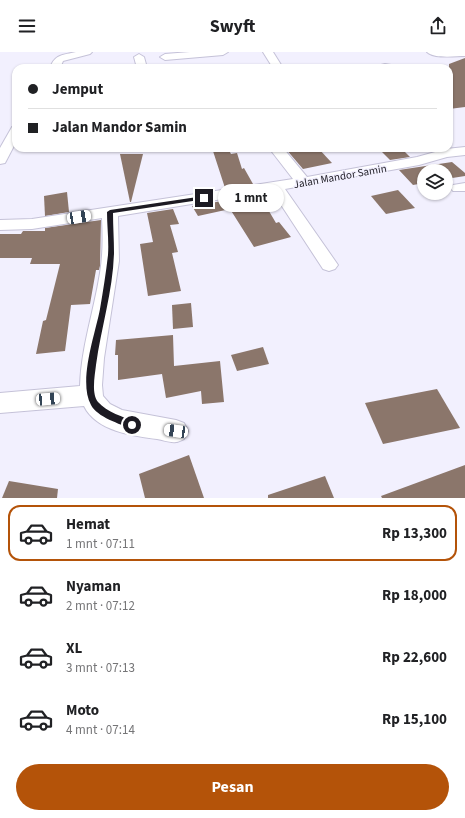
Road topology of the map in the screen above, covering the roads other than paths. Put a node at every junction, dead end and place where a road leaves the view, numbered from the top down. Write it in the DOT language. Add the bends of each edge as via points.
graph roads {
  1 [pos="87,52"];
  2 [pos="223,52"];
  3 [pos="268,52"];
  4 [pos="432,52"];
  5 [pos="209,53"];
  6 [pos="465,53"];
  7 [pos="139,57"];
  8 [pos="165,57"];
  9 [pos="214,63"];
  10 [pos="56,64"];
  11 [pos="141,64"];
  12 [pos="276,64"];
  13 [pos="12,138"];
  14 [pos="279,152"];
  15 [pos="454,152"];
  16 [pos="0,160"];
  17 [pos="303,182"];
  18 [pos="276,187"];
  19 [pos="110,212"];
  20 [pos="0,225"];
  21 [pos="329,265"];
  22 [pos="91,395"];
  23 [pos="0,403"];
  24 [pos="176,431"];
  1 -- 10 [label="street" via="60,59"];
  2 -- 5 [label="street"];
  3 -- 12 [label="street"];
  4 -- 6 [label="street"];
  5 -- 8 [label="street"];
  5 -- 9 [label="street"];
  7 -- 11 [label="street"];
  13 -- 16 [label="street"];
  14 -- 17 [label="street"];
  15 -- 17 [label="street, Jalan Mandor Samin" via="419,162"];
  17 -- 18 [label="street, Jalan Mandor Samin"];
  18 -- 19 [label="street, Jalan Mandor Samin"];
  18 -- 21 [label="street"];
  19 -- 20 [label="street, Jalan Mandor Samin" via="32,224"];
  19 -- 22 [label="street" via="111,254 104,307 93,358"];
  22 -- 23 [label="street"];
  22 -- 24 [label="street" via="95,404 111,416 132,425"];
}
